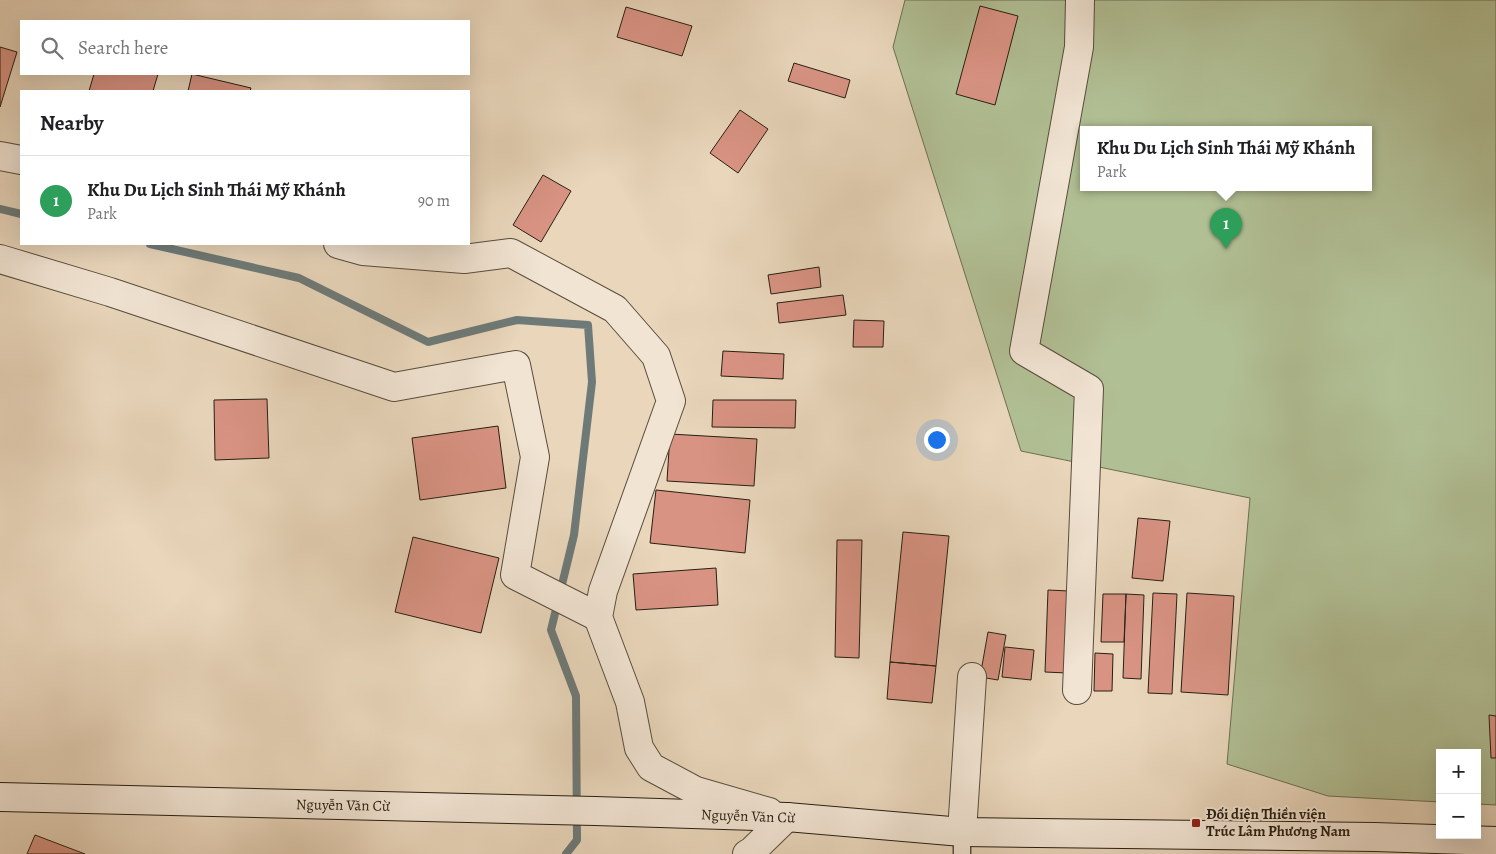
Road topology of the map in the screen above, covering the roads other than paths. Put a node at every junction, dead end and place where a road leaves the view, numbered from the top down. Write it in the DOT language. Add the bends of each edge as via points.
graph roads {
  1 [pos="1080,0"];
  2 [pos="0,156"];
  3 [pos="20,160"];
  4 [pos="342,245"];
  5 [pos="0,259"];
  6 [pos="598,617"];
  7 [pos="972,677"];
  8 [pos="1077,690"];
  9 [pos="0,797"];
  10 [pos="787,817"];
  11 [pos="1496,841"];
  12 [pos="962,843"];
  13 [pos="747,854"];
  1 -- 8 [label="street" via="1079,47 1024,351 1090,389"];
  2 -- 3 [label="street"];
  4 -- 6 [label="street" via="363,251 464,260 511,253 614,309 656,356 671,401 603,591"];
  5 -- 6 [label="street" via="110,292 394,387 516,365 535,457 515,575"];
  6 -- 10 [label="street" via="630,702 639,748 651,767 696,791"];
  7 -- 12 [label="street"];
  9 -- 10 [label="street, Nguyễn Văn Cừ"];
  10 -- 12 [label="street, Nguyễn Văn Cừ"];
  10 -- 13 [label="street"];
  11 -- 12 [label="street, Nguyễn Văn Cừ" via="1375,837"];
}
